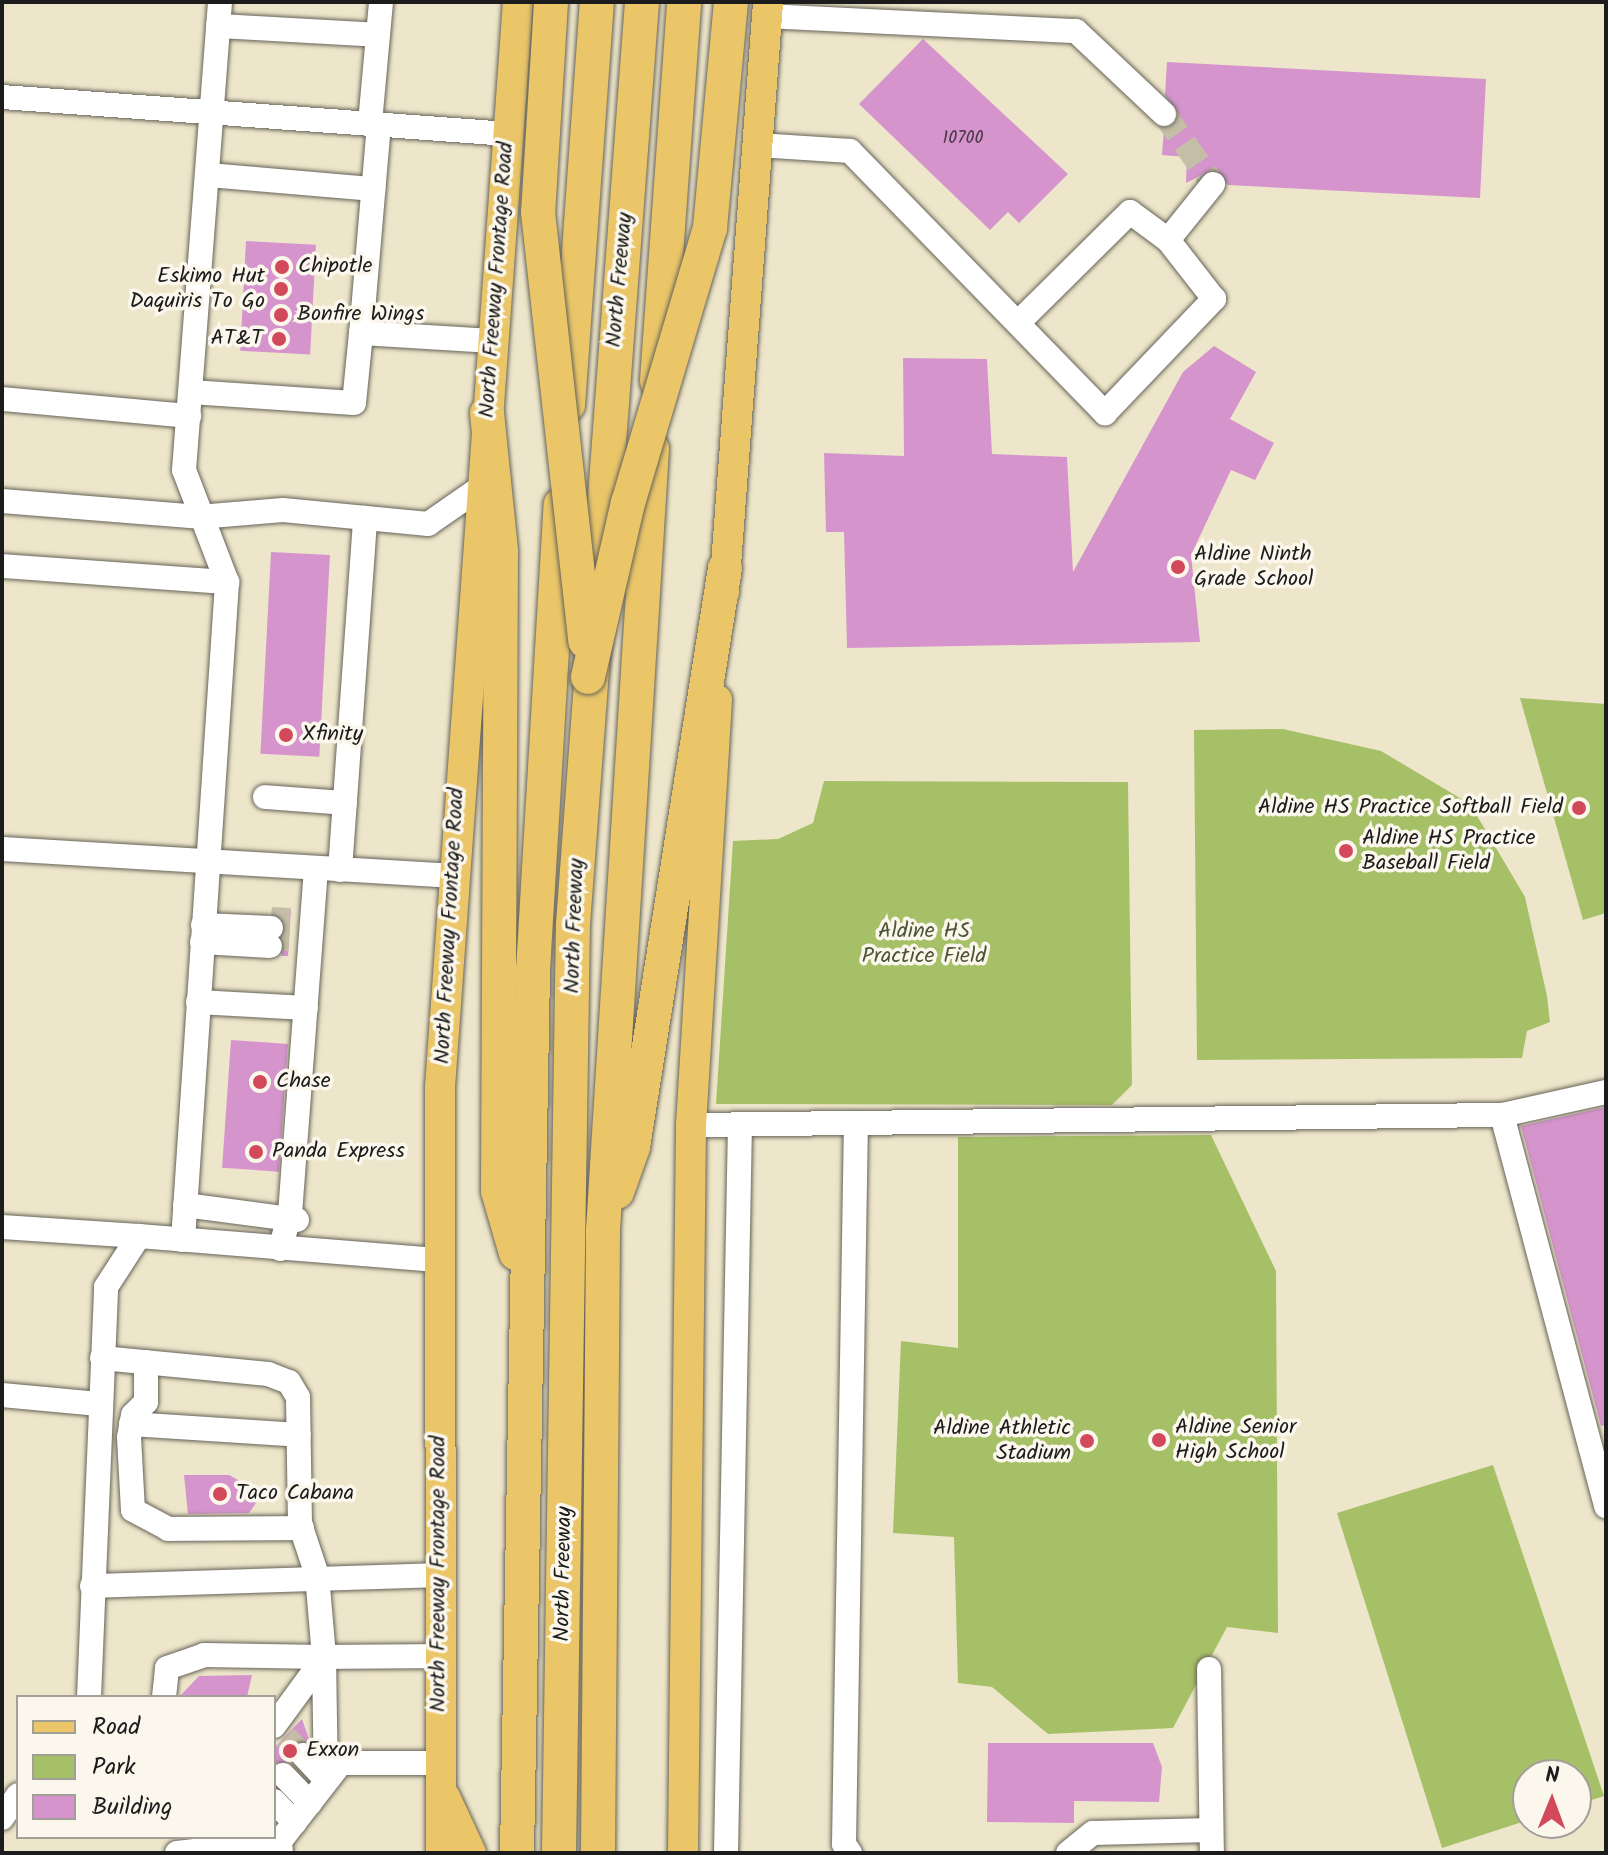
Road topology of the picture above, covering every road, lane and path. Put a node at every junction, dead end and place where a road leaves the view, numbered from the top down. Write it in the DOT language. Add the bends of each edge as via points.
graph roads {
  1 [pos="381,2"];
  2 [pos="518,2"];
  3 [pos="551,2"];
  4 [pos="597,2"];
  5 [pos="684,2"];
  6 [pos="731,2"];
  7 [pos="642,3"];
  8 [pos="767,9"];
  9 [pos="219,14"];
  10 [pos="378,35"];
  11 [pos="2,97"];
  12 [pos="213,112"];
  13 [pos="1164,114"];
  14 [pos="374,124"];
  15 [pos="508,134"];
  16 [pos="759,145"];
  17 [pos="209,175"];
  18 [pos="1213,184"];
  19 [pos="373,189"];
  20 [pos="1168,240"];
  21 [pos="1018,323"];
  22 [pos="361,333"];
  23 [pos="493,341"];
  24 [pos="2,399"];
  25 [pos="190,404"];
  26 [pos="487,413"];
  27 [pos="480,488"];
  28 [pos="2,501"];
  29 [pos="199,517"];
  30 [pos="365,518"];
  31 [pos="2,566"];
  32 [pos="725,568"];
  33 [pos="227,582"];
  34 [pos="588,677"];
  35 [pos="265,797"];
  36 [pos="345,803"];
  37 [pos="2,849"];
  38 [pos="207,862"];
  39 [pos="328,870"];
  40 [pos="451,876"];
  41 [pos="202,929"];
  42 [pos="290,934"];
  43 [pos="198,1002"];
  44 [pos="306,1008"];
  45 [pos="1606,1092"];
  46 [pos="1502,1115"];
  47 [pos="856,1124"];
  48 [pos="691,1125"];
  49 [pos="740,1125"];
  50 [pos="185,1205"];
  51 [pos="290,1214"];
  52 [pos="2,1227"];
  53 [pos="603,1230"];
  54 [pos="139,1236"];
  55 [pos="183,1240"];
  56 [pos="288,1250"];
  57 [pos="437,1260"];
  58 [pos="524,1282"];
  59 [pos="102,1358"];
  60 [pos="146,1362"];
  61 [pos="2,1395"];
  62 [pos="99,1404"];
  63 [pos="131,1424"];
  64 [pos="299,1435"];
  65 [pos="1606,1506"];
  66 [pos="302,1528"];
  67 [pos="317,1575"];
  68 [pos="438,1575"];
  69 [pos="92,1586"];
  70 [pos="439,1656"];
  71 [pos="324,1657"];
  72 [pos="1209,1669"];
  73 [pos="89,1695"];
  74 [pos="164,1695"];
  75 [pos="278,1729"];
  76 [pos="303,1755"];
  77 [pos="283,1775"];
  78 [pos="440,1776"];
  79 [pos="326,1780"];
  80 [pos="16,1798"];
  81 [pos="310,1803"];
  82 [pos="276,1810"];
  83 [pos="2,1818"];
  84 [pos="282,1838"];
  85 [pos="271,1839"];
  86 [pos="248,1841"];
  87 [pos="1212,1841"];
  88 [pos="517,1851"];
  89 [pos="559,1851"];
  90 [pos="598,1852"];
  91 [pos="177,1853"];
  92 [pos="441,1853"];
  93 [pos="471,1853"];
  94 [pos="683,1853"];
  95 [pos="726,1853"];
  96 [pos="850,1853"];
  97 [pos="1068,1853"];
  1 -- 10 [label="lane"];
  2 -- 15 [label="main road, North Freeway Frontage Road"];
  3 -- 34 [label="highway, bridge" via="538,212 577,516"];
  4 -- 58 [label="highway, North Freeway" via="548,677"];
  5 -- 53 [label="highway, North Freeway"];
  6 -- 34 [label="highway, bridge" via="710,228 628,503"];
  7 -- 34 [label="highway, North Freeway, bridge"];
  8 -- 13 [label="lane" via="1076,31"];
  8 -- 16 [label="main road"];
  9 -- 10 [label="lane"];
  9 -- 12 [label="lane"];
  10 -- 14 [label="lane"];
  11 -- 12 [label="lane"];
  12 -- 14 [label="lane"];
  12 -- 17 [label="lane"];
  14 -- 15 [label="lane"];
  14 -- 19 [label="lane"];
  15 -- 23 [label="main road, North Freeway Frontage Road"];
  16 -- 21 [label="lane" via="850,151"];
  16 -- 32 [label="main road"];
  17 -- 19 [label="lane"];
  17 -- 25 [label="lane"];
  18 -- 20 [label="lane"];
  19 -- 22 [label="lane"];
  20 -- 21 [label="lane" via="1130,212"];
  20 -- 21 [label="lane" via="1214,299 1105,413"];
  22 -- 23 [label="lane"];
  22 -- 25 [label="lane" via="354,403"];
  23 -- 26 [label="main road, North Freeway Frontage Road"];
  24 -- 25 [label="lane"];
  25 -- 29 [label="lane" via="184,470"];
  26 -- 27 [label="main road, North Freeway Frontage Road"];
  26 -- 58 [label="highway" via="501,552 498,1191"];
  27 -- 30 [label="lane" via="435,522"];
  27 -- 40 [label="main road, North Freeway Frontage Road"];
  28 -- 29 [label="lane"];
  29 -- 30 [label="lane" via="283,510"];
  29 -- 33 [label="lane" via="217,543"];
  30 -- 36 [label="lane"];
  31 -- 33 [label="lane"];
  32 -- 48 [label="main road"];
  32 -- 53 [label="highway" via="633,1147"];
  33 -- 38 [label="lane"];
  34 -- 89 [label="highway, North Freeway" via="573,924"];
  35 -- 36 [label="lane"];
  36 -- 39 [label="lane"];
  37 -- 38 [label="lane"];
  38 -- 39 [label="lane"];
  38 -- 41 [label="lane"];
  39 -- 40 [label="lane"];
  39 -- 42 [label="lane"];
  40 -- 57 [label="main road, North Freeway Frontage Road"];
  41 -- 42 [label="lane"];
  41 -- 43 [label="lane"];
  42 -- 44 [label="lane"];
  43 -- 44 [label="lane"];
  43 -- 50 [label="lane"];
  44 -- 51 [label="lane"];
  45 -- 46 [label="lane"];
  46 -- 47 [label="lane"];
  46 -- 65 [label="lane"];
  47 -- 49 [label="lane"];
  47 -- 96 [label="lane" via="844,1844"];
  48 -- 49 [label="lane"];
  48 -- 94 [label="main road"];
  49 -- 95 [label="lane"];
  50 -- 51 [label="lane"];
  50 -- 55 [label="lane"];
  51 -- 56 [label="lane" via="297,1220"];
  52 -- 54 [label="lane"];
  53 -- 90 [label="highway, North Freeway"];
  54 -- 55 [label="lane"];
  54 -- 59 [label="lane" via="106,1287"];
  55 -- 56 [label="lane"];
  56 -- 57 [label="lane"];
  57 -- 68 [label="main road, North Freeway Frontage Road"];
  58 -- 88 [label="highway, North Freeway"];
  59 -- 60 [label="lane"];
  59 -- 62 [label="lane"];
  60 -- 63 [label="lane" via="146,1402"];
  60 -- 64 [label="lane" via="289,1382 298,1397"];
  61 -- 62 [label="lane"];
  62 -- 69 [label="lane"];
  63 -- 64 [label="lane"];
  63 -- 66 [label="lane" via="127,1501 144,1521 168,1529"];
  64 -- 66 [label="lane"];
  66 -- 67 [label="lane"];
  67 -- 68 [label="lane"];
  67 -- 69 [label="lane"];
  67 -- 71 [label="lane"];
  68 -- 70 [label="main road, North Freeway Frontage Road"];
  69 -- 73 [label="lane"];
  70 -- 71 [label="lane"];
  70 -- 78 [label="main road, North Freeway Frontage Road"];
  71 -- 74 [label="lane" via="204,1655 167,1668"];
  71 -- 75 [label="lane"];
  71 -- 79 [label="lane"];
  72 -- 87 [label="lane"];
  76 -- 79 [label="lane"];
  77 -- 81 [label="lane"];
  78 -- 79 [label="lane" via="341,1763"];
  78 -- 92 [label="main road, North Freeway Frontage Road"];
  78 -- 93 [label="main road"];
  79 -- 81 [label="lane"];
  80 -- 83 [label="lane"];
  81 -- 84 [label="lane"];
  82 -- 84 [label="lane"];
  85 -- 86 [label="lane"];
  86 -- 91 [label="lane"];
  87 -- 97 [label="lane" via="1093,1833"];
}
